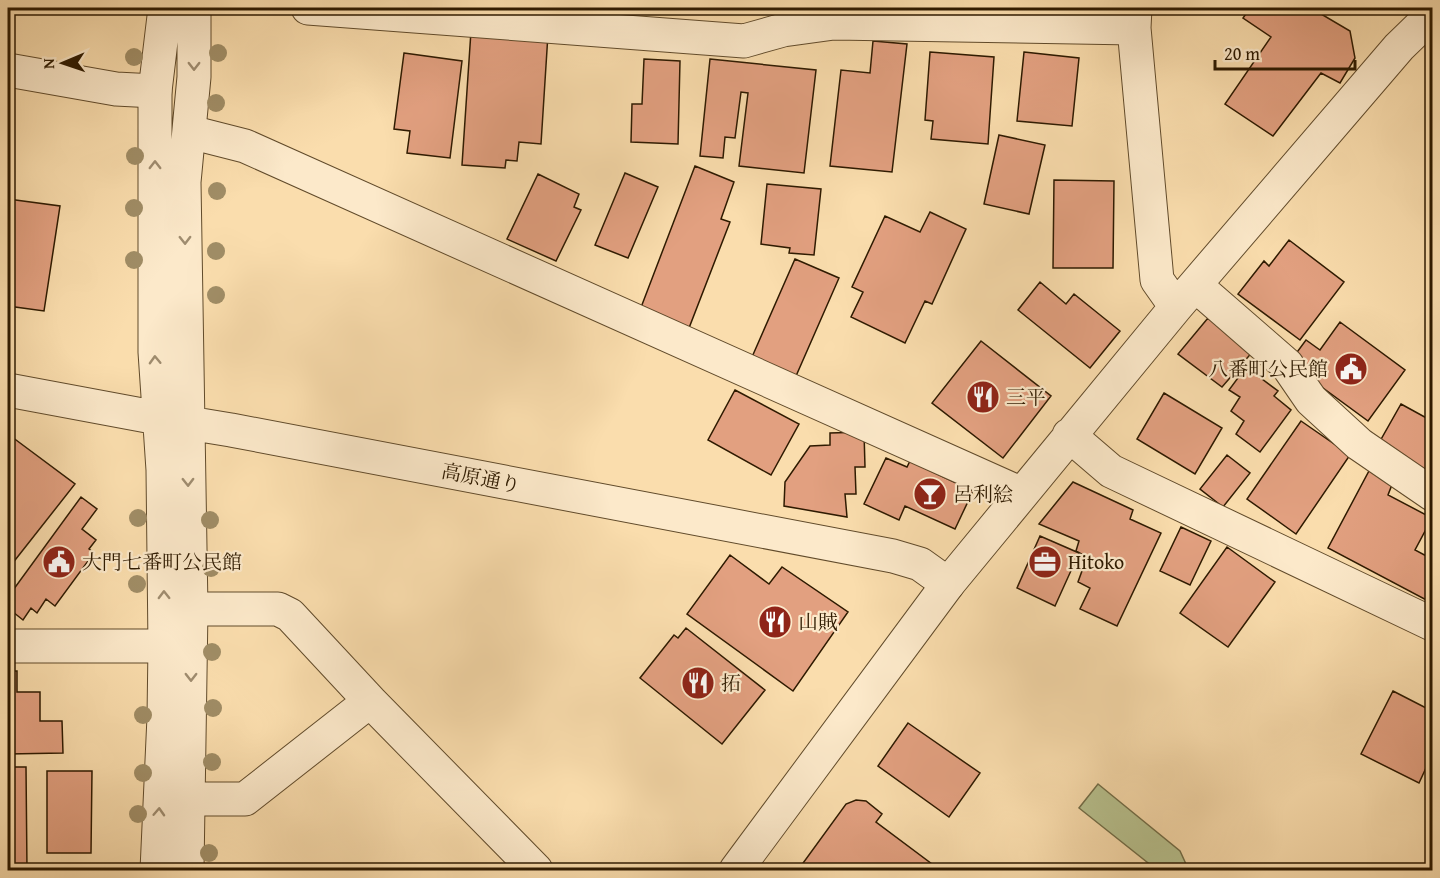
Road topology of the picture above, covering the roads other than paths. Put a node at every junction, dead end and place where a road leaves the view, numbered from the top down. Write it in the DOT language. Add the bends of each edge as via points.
graph roads {
  1 [pos="165,8"];
  2 [pos="194,8"];
  3 [pos="308,8"];
  4 [pos="1432,15"];
  5 [pos="1135,18"];
  6 [pos="8,70"];
  7 [pos="155,92"];
  8 [pos="190,132"];
  9 [pos="1185,296"];
  10 [pos="8,390"];
  11 [pos="172,421"];
  12 [pos="1070,435"];
  13 [pos="1022,494"];
  14 [pos="1432,494"];
  15 [pos="948,584"];
  16 [pos="191,609"];
  17 [pos="1432,624"];
  18 [pos="8,646"];
  19 [pos="165,646"];
  20 [pos="370,701"];
  21 [pos="190,799"];
  22 [pos="158,870"];
  23 [pos="188,870"];
  24 [pos="536,870"];
  25 [pos="736,870"];
  1 -- 7 [label="street"];
  2 -- 8 [label="street, one-way"];
  3 -- 5 [label="street" via="744,41 783,30 834,23"];
  4 -- 9 [label="street" via="1399,47"];
  5 -- 9 [label="street" via="1157,280"];
  6 -- 7 [label="street"];
  11 -- 7 [label="street, one-way" via="155,352"];
  8 -- 11 [label="street, one-way"];
  8 -- 13 [label="street" via="245,146"];
  9 -- 12 [label="street"];
  9 -- 14 [label="street" via="1287,365 1311,400 1351,437"];
  10 -- 11 [label="street, 高原通り"];
  11 -- 15 [label="street, 高原通り" via="893,556 920,564"];
  11 -- 16 [label="street, one-way"];
  19 -- 11 [label="street, one-way" via="163,482"];
  12 -- 13 [label="street"];
  12 -- 17 [label="street" via="1111,471"];
  13 -- 15 [label="street"];
  15 -- 25 [label="street"];
  16 -- 20 [label="street" via="278,609 290,615"];
  16 -- 21 [label="street, one-way"];
  18 -- 19 [label="street"];
  22 -- 19 [label="street, one-way"];
  20 -- 21 [label="street" via="245,798"];
  20 -- 24 [label="street"];
  21 -- 23 [label="street"];
}
